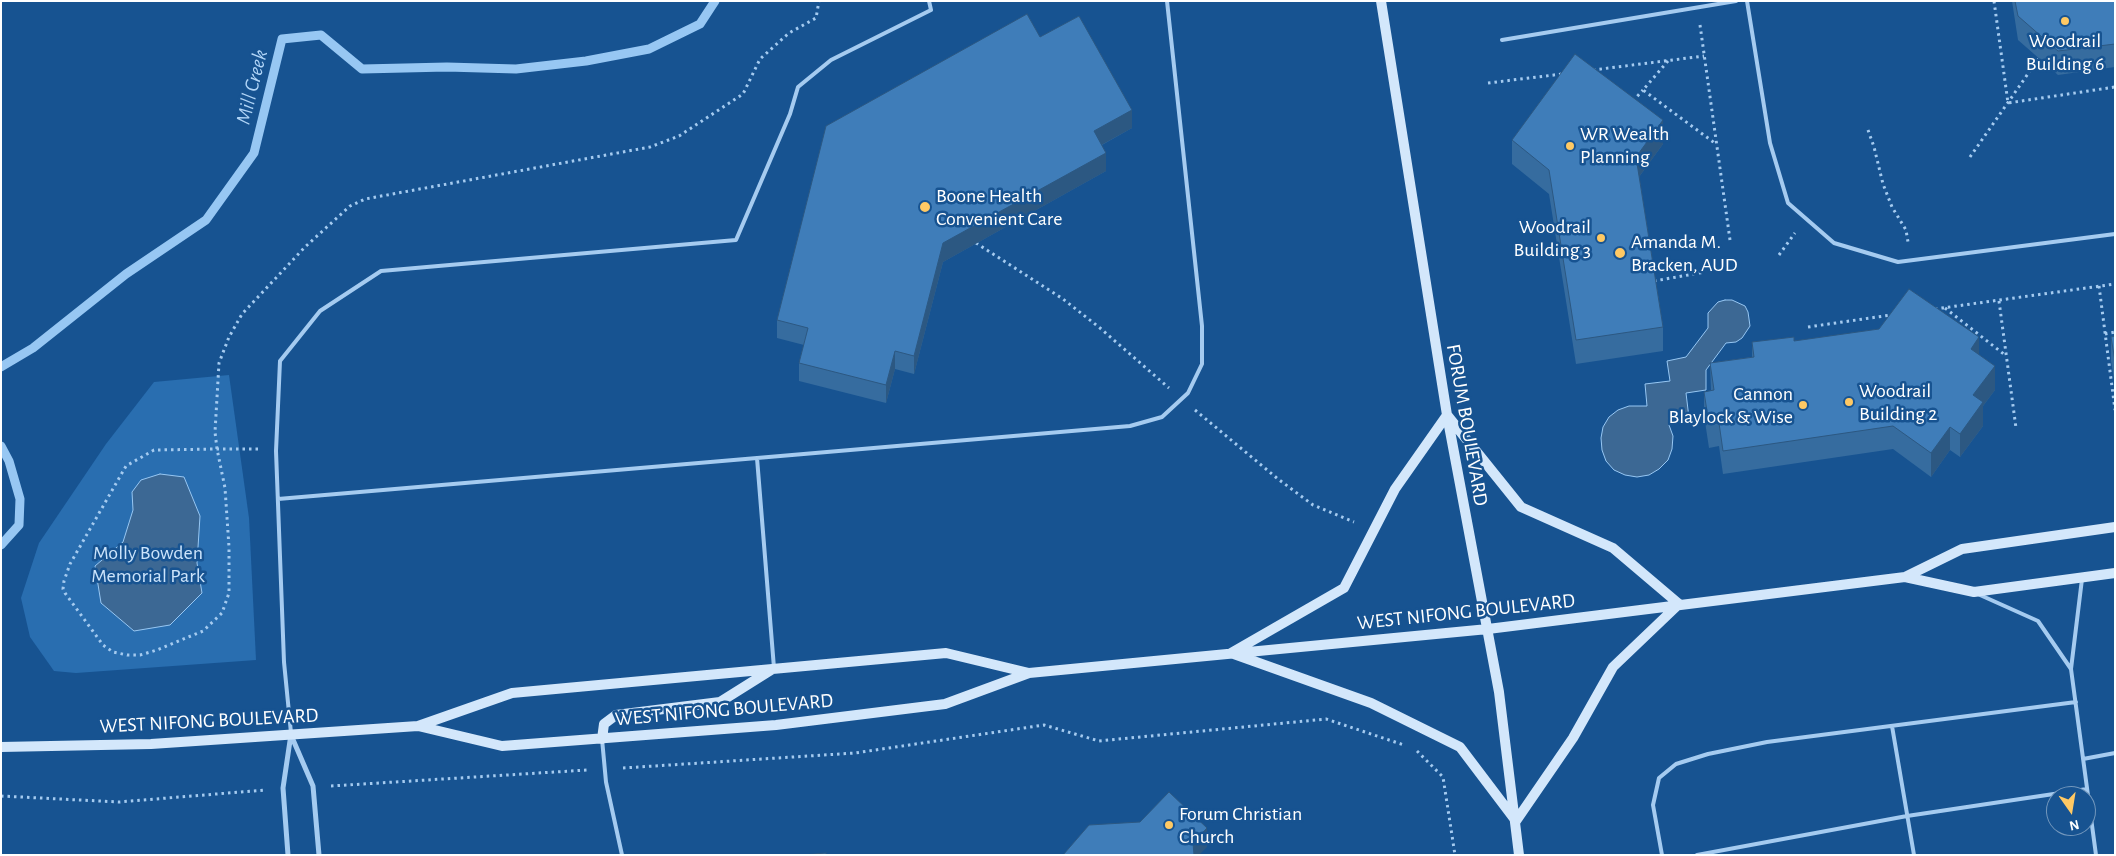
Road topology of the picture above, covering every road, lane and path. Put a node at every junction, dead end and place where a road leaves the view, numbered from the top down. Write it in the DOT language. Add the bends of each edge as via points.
graph roads {
  1 [pos="819,1"];
  2 [pos="929,1"];
  3 [pos="1167,1"];
  4 [pos="1381,1"];
  5 [pos="1736,1"];
  6 [pos="1747,1"];
  7 [pos="1994,1"];
  8 [pos="1697,8"];
  9 [pos="1502,40"];
  10 [pos="1704,56"];
  11 [pos="2038,58"];
  12 [pos="1668,61"];
  13 [pos="1592,70"];
  14 [pos="1564,74"];
  15 [pos="1488,83"];
  16 [pos="2115,87"];
  17 [pos="1643,90"];
  18 [pos="2008,103"];
  19 [pos="1627,107"];
  20 [pos="1868,130"];
  21 [pos="1716,144"];
  22 [pos="1970,157"];
  23 [pos="1806,219"];
  24 [pos="2115,234"];
  25 [pos="1730,240"];
  26 [pos="976,243"];
  27 [pos="1779,255"];
  28 [pos="1907,260"];
  29 [pos="1705,272"];
  30 [pos="1651,282"];
  31 [pos="2115,284"];
  32 [pos="2100,286"];
  33 [pos="1999,300"];
  34 [pos="1944,308"];
  35 [pos="1925,311"];
  36 [pos="1896,315"];
  37 [pos="1808,327"];
  38 [pos="1975,332"];
  39 [pos="2115,332"];
  40 [pos="2105,334"];
  41 [pos="1970,337"];
  42 [pos="2006,356"];
  43 [pos="1182,399"];
  44 [pos="2115,410"];
  45 [pos="1447,415"];
  46 [pos="2016,428"];
  47 [pos="217,449"];
  48 [pos="276,450"];
  49 [pos="757,458"];
  50 [pos="278,499"];
  51 [pos="1355,523"];
  52 [pos="2115,527"];
  53 [pos="2115,573"];
  54 [pos="1905,577"];
  55 [pos="2082,579"];
  56 [pos="1974,592"];
  57 [pos="1678,604"];
  58 [pos="1488,629"];
  59 [pos="1231,653"];
  60 [pos="774,668"];
  61 [pos="2071,669"];
  62 [pos="1029,673"];
  63 [pos="2076,702"];
  64 [pos="418,726"];
  65 [pos="1892,726"];
  66 [pos="291,733"];
  67 [pos="602,739"];
  68 [pos="1,747"];
  69 [pos="1410,747"];
  70 [pos="1415,749"];
  71 [pos="2115,753"];
  72 [pos="2083,759"];
  73 [pos="605,769"];
  74 [pos="313,786"];
  75 [pos="2087,786"];
  76 [pos="284,788"];
  77 [pos="2046,795"];
  78 [pos="1,796"];
  79 [pos="1908,816"];
  80 [pos="1516,821"];
  81 [pos="2093,836"];
  82 [pos="288,855"];
  83 [pos="320,855"];
  84 [pos="622,855"];
  85 [pos="1455,855"];
  86 [pos="1519,855"];
  87 [pos="1662,855"];
  88 [pos="1697,855"];
  89 [pos="1914,855"];
  90 [pos="2096,855"];
  1 -- 47 [label="path" via="816,18 789,33 760,59 743,94 679,136 650,147 366,199 350,206 242,314 229,337 219,363"];
  2 -- 48 [label="lane" via="930,10 832,60 798,87 790,114 736,240 380,271 320,311 280,361"];
  3 -- 43 [label="lane" via="1202,326 1202,364"];
  4 -- 45 [label="main road, FORUM BOULEVARD"];
  5 -- 8 [label="lane"];
  6 -- 23 [label="lane" via="1776,167 1788,203"];
  7 -- 18 [label="path"];
  8 -- 9 [label="lane"];
  8 -- 10 [label="path"];
  10 -- 12 [label="path"];
  10 -- 21 [label="path"];
  11 -- 18 [label="path"];
  12 -- 13 [label="path"];
  12 -- 17 [label="path"];
  14 -- 15 [label="path"];
  16 -- 18 [label="path"];
  17 -- 19 [label="path"];
  17 -- 21 [label="path"];
  18 -- 22 [label="path"];
  20 -- 28 [label="path" via="1883,184 1906,230"];
  21 -- 25 [label="path"];
  23 -- 27 [label="path"];
  23 -- 28 [label="lane" via="1834,243 1898,262"];
  24 -- 28 [label="lane"];
  26 -- 43 [label="path" via="1100,328"];
  29 -- 30 [label="path"];
  31 -- 32 [label="path"];
  32 -- 33 [label="path"];
  32 -- 40 [label="path"];
  33 -- 34 [label="path"];
  33 -- 42 [label="path"];
  34 -- 35 [label="path"];
  34 -- 38 [label="path"];
  36 -- 37 [label="path"];
  38 -- 41 [label="path"];
  38 -- 42 [label="path"];
  39 -- 40 [label="path"];
  40 -- 44 [label="path"];
  42 -- 46 [label="path"];
  43 -- 49 [label="lane" via="1162,417 1130,426"];
  43 -- 51 [label="path" via="1313,505"];
  45 -- 57 [label="main road" via="1520,507 1613,548"];
  45 -- 58 [label="main road, FORUM BOULEVARD"];
  45 -- 59 [label="main road" via="1395,490 1344,588"];
  47 -- 47 [label="path" via="225,488 228,547 229,592 222,613 203,631 157,650 140,655 113,652 103,645 62,590 70,564 126,466 154,450"];
  47 -- 48 [label="path"];
  48 -- 50 [label="lane"];
  49 -- 50 [label="lane"];
  49 -- 60 [label="lane"];
  50 -- 66 [label="lane" via="284,662"];
  52 -- 54 [label="main road, WEST NIFONG BOULEVARD" via="1962,549"];
  53 -- 55 [label="main road, WEST NIFONG BOULEVARD"];
  54 -- 56 [label="main road, WEST NIFONG BOULEVARD"];
  54 -- 57 [label="main road, WEST NIFONG BOULEVARD"];
  55 -- 56 [label="main road, WEST NIFONG BOULEVARD"];
  55 -- 61 [label="lane"];
  56 -- 61 [label="lane" via="2038,621"];
  57 -- 58 [label="main road, WEST NIFONG BOULEVARD"];
  57 -- 80 [label="main road" via="1613,667 1573,738"];
  58 -- 59 [label="main road, WEST NIFONG BOULEVARD"];
  58 -- 80 [label="main road, FORUM BOULEVARD"];
  59 -- 62 [label="main road, WEST NIFONG BOULEVARD"];
  59 -- 80 [label="main road" via="1370,703 1460,747"];
  60 -- 62 [label="main road, WEST NIFONG BOULEVARD" via="946,653"];
  60 -- 64 [label="main road, WEST NIFONG BOULEVARD" via="512,693"];
  60 -- 67 [label="main road" via="720,702 616,715 604,724"];
  61 -- 63 [label="lane"];
  62 -- 67 [label="main road, WEST NIFONG BOULEVARD" via="945,704 776,725"];
  63 -- 65 [label="lane"];
  63 -- 72 [label="lane"];
  64 -- 66 [label="main road, WEST NIFONG BOULEVARD"];
  64 -- 67 [label="main road, WEST NIFONG BOULEVARD" via="502,746"];
  65 -- 79 [label="lane"];
  65 -- 87 [label="lane" via="1767,742 1676,764 1659,778 1653,805"];
  66 -- 68 [label="main road, WEST NIFONG BOULEVARD" via="150,744"];
  66 -- 74 [label="street"];
  66 -- 76 [label="street"];
  67 -- 73 [label="lane"];
  69 -- 73 [label="path" via="1326,719 1099,741 1044,725 855,753"];
  70 -- 85 [label="path" via="1443,776"];
  71 -- 72 [label="lane"];
  72 -- 75 [label="lane"];
  73 -- 74 [label="path"];
  73 -- 84 [label="lane"];
  74 -- 83 [label="street"];
  76 -- 78 [label="path" via="120,802"];
  76 -- 82 [label="street"];
  77 -- 79 [label="lane"];
  79 -- 88 [label="lane"];
  79 -- 89 [label="lane"];
  80 -- 86 [label="main road, FORUM BOULEVARD"];
  81 -- 90 [label="lane"];
}
